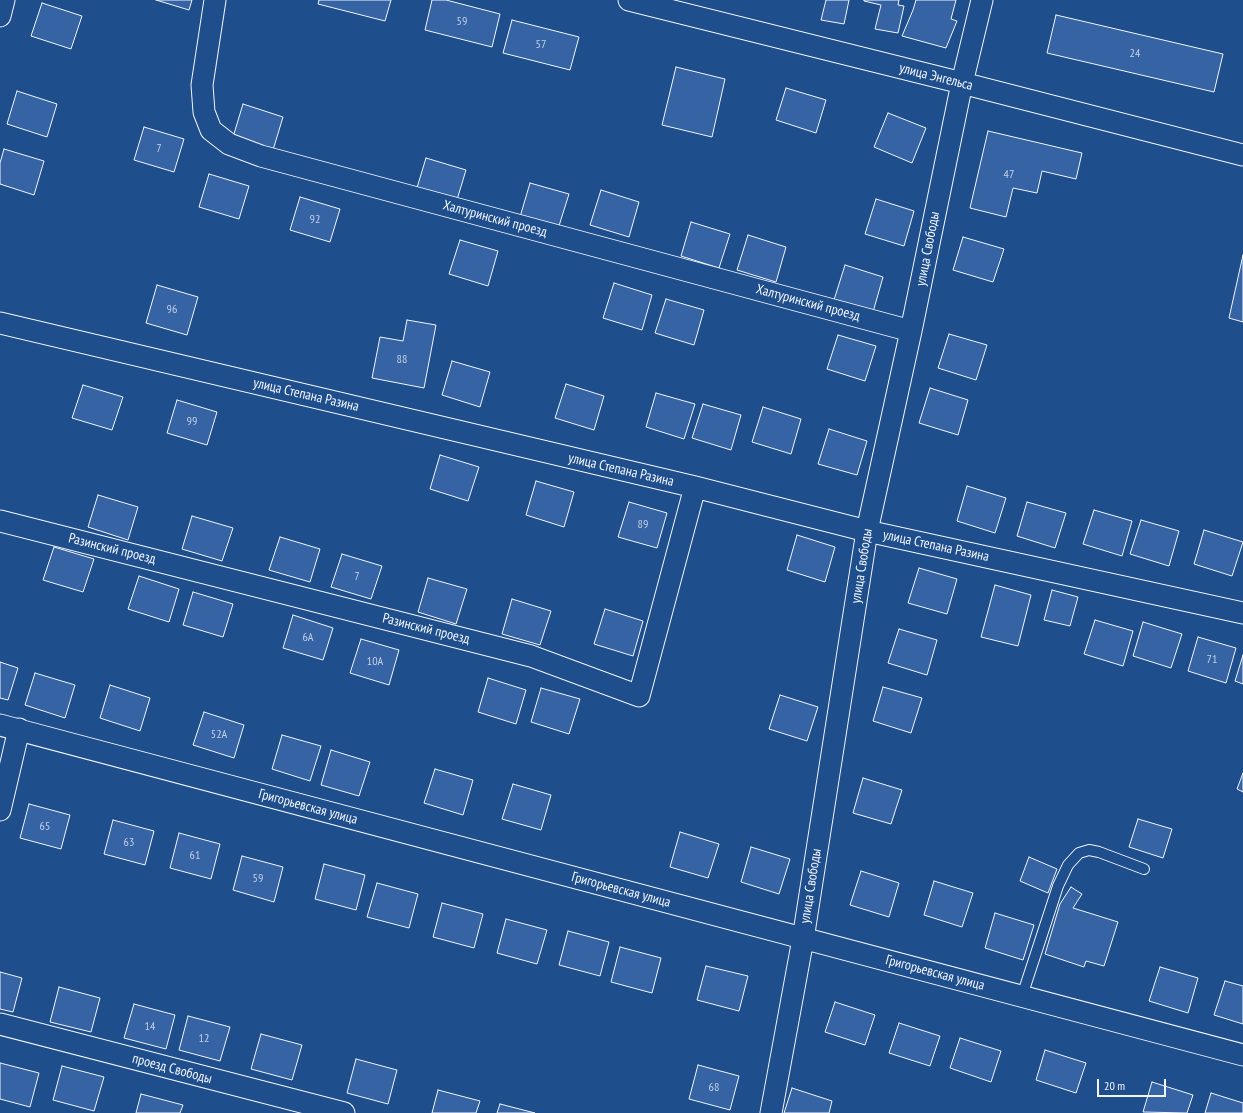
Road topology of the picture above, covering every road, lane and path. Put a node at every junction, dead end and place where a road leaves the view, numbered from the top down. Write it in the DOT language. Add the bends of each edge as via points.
graph roads {
  1 [pos="4,0"];
  2 [pos="215,0"];
  3 [pos="629,0"];
  4 [pos="982,0"];
  5 [pos="0,16"];
  6 [pos="962,83"];
  7 [pos="1243,155"];
  8 [pos="0,323"];
  9 [pos="911,331"];
  10 [pos="695,487"];
  11 [pos="0,521"];
  12 [pos="867,531"];
  13 [pos="1243,613"];
  14 [pos="9,727"];
  15 [pos="0,810"];
  16 [pos="1144,869"];
  17 [pos="803,939"];
  18 [pos="1022,996"];
  19 [pos="0,1024"];
  20 [pos="1243,1055"];
  21 [pos="344,1113"];
  22 [pos="771,1113"];
  1 -- 5 [label="street"];
  2 -- 9 [label="street, Халтуринский проезд" via="202,85 204,112 211,130 229,144 269,158"];
  3 -- 6 [label="street, улица Энгельса"];
  4 -- 6 [label="street, улица Свободы"];
  6 -- 7 [label="street, улица Энгельса"];
  6 -- 9 [label="street, улица Свободы"];
  8 -- 10 [label="street, улица Степана Разина"];
  9 -- 12 [label="street, улица Свободы"];
  10 -- 11 [label="street, Разинский проезд" via="639,696 531,656"];
  10 -- 12 [label="street, улица Степана Разина"];
  12 -- 13 [label="street, улица Степана Разина"];
  12 -- 17 [label="street, улица Свободы"];
  14 -- 15 [label="street"];
  14 -- 17 [label="street, Григорьевская улица"];
  16 -- 18 [label="lane" via="1099,852 1089,850 1079,853 1068,865 1058,886"];
  17 -- 18 [label="street, Григорьевская улица"];
  17 -- 22 [label="street, улица Свободы"];
  18 -- 20 [label="street, Григорьевская улица"];
  19 -- 21 [label="street, проезд Свободы"];
}
